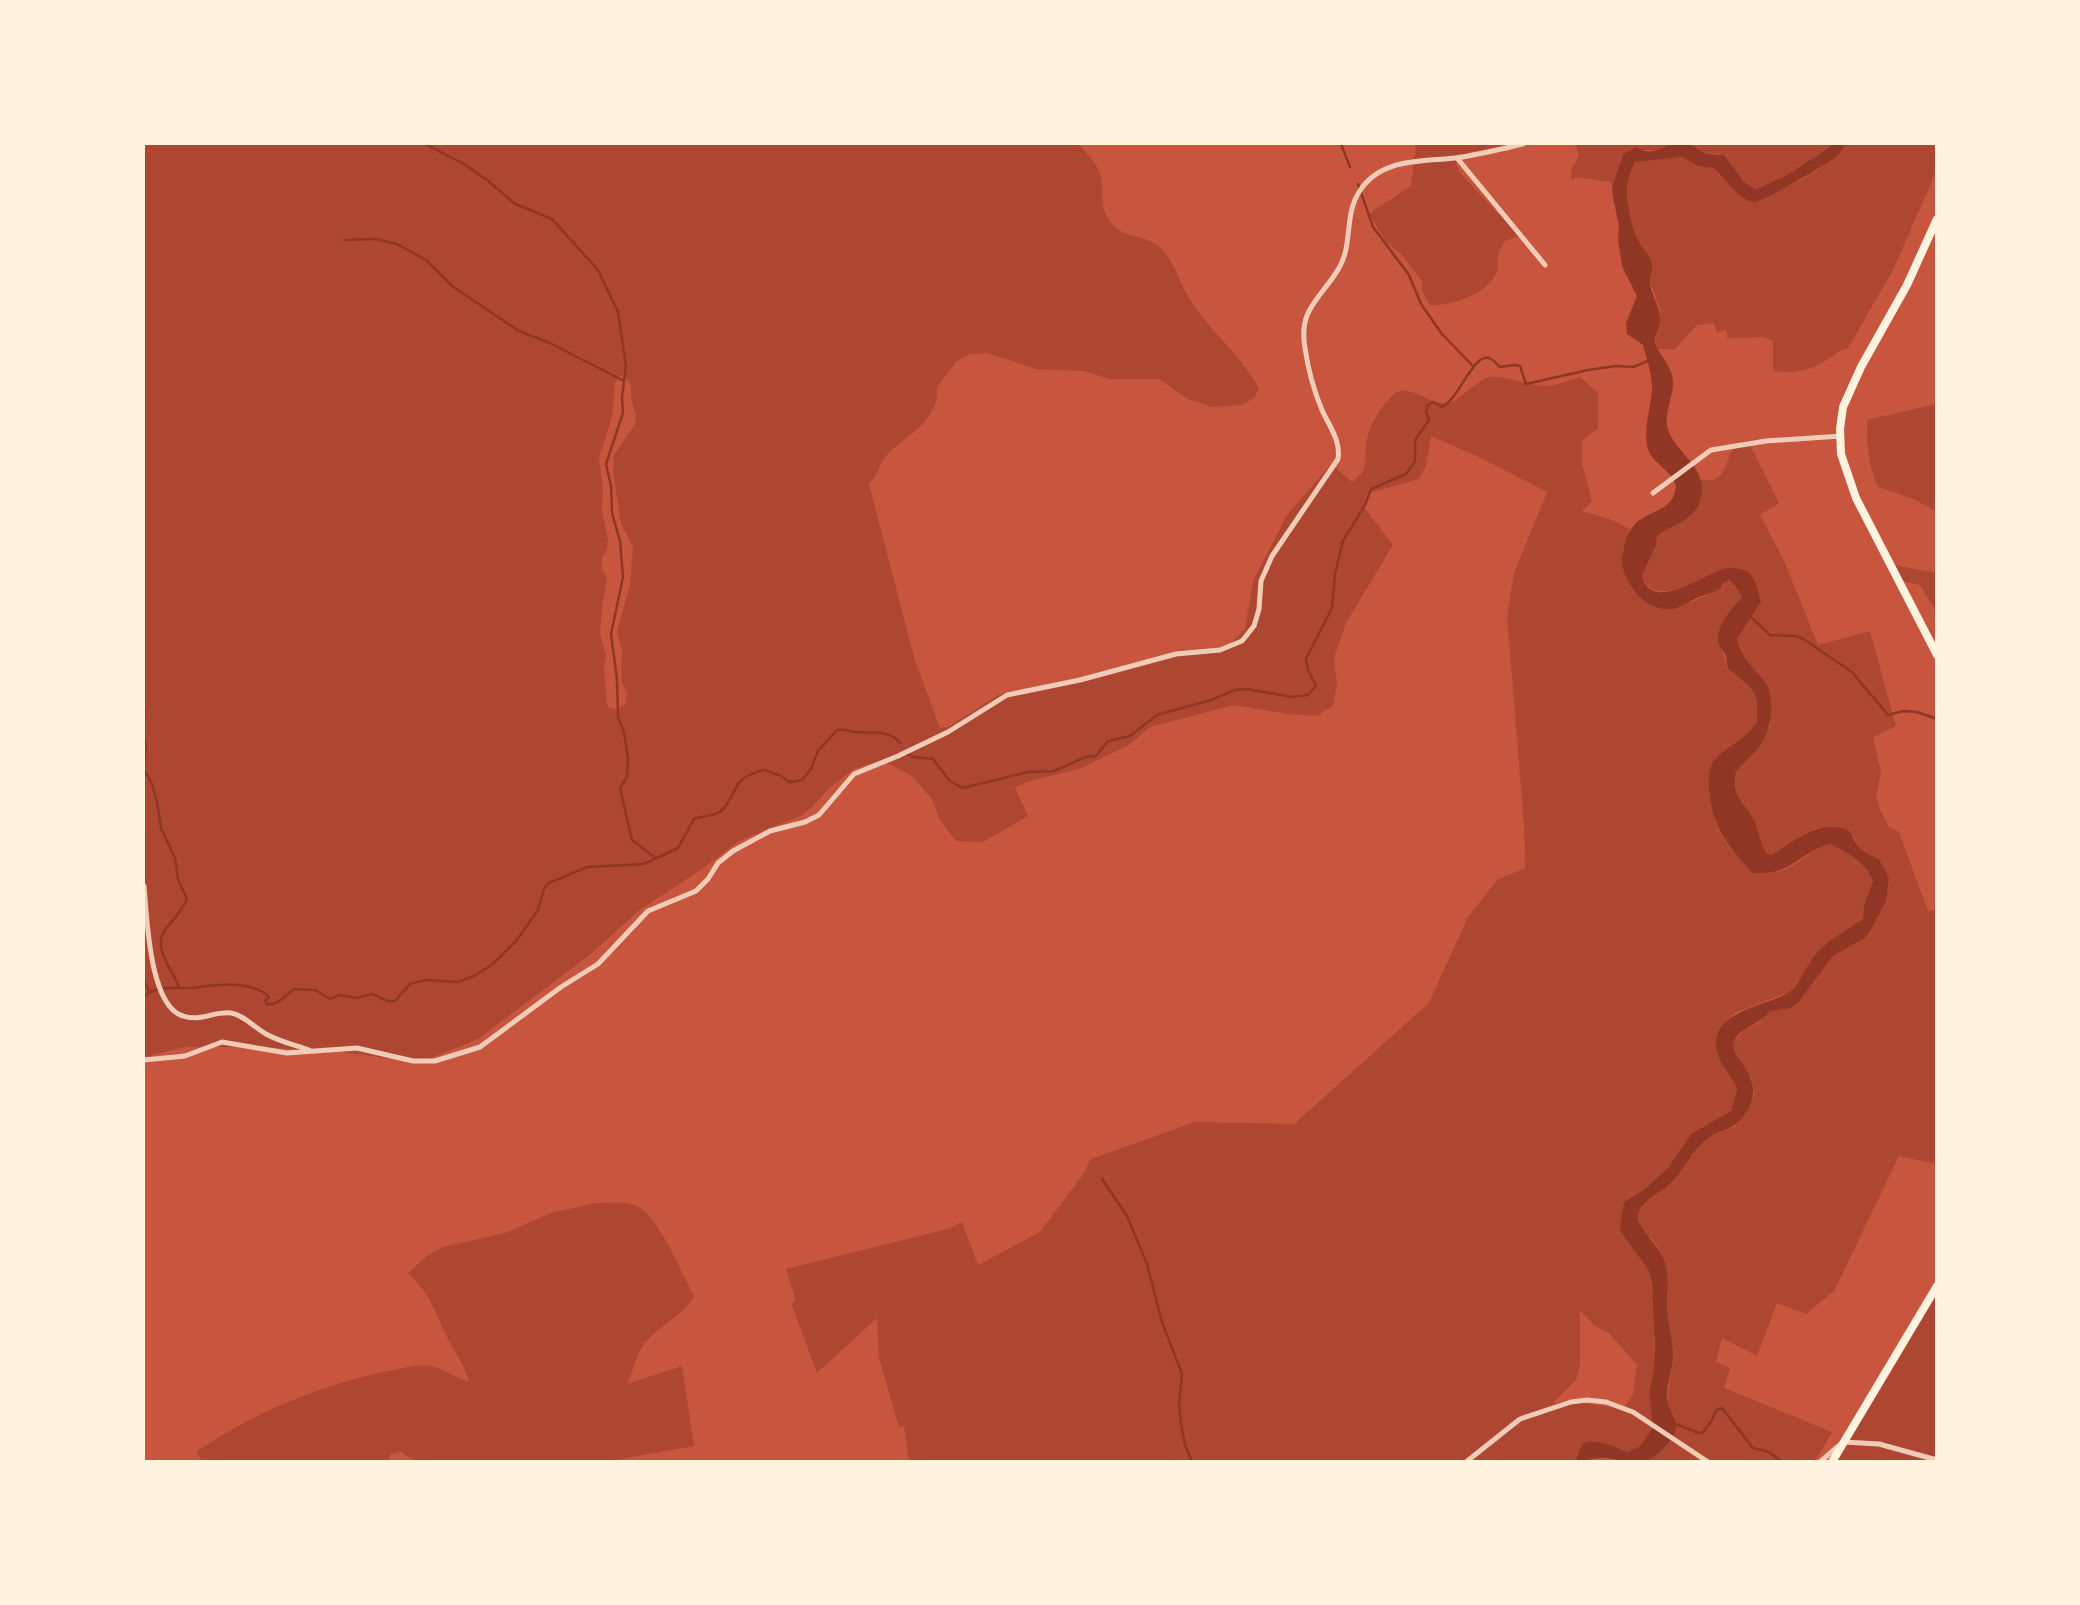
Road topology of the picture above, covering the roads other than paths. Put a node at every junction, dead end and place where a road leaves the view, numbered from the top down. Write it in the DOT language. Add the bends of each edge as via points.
graph roads {
  1 [pos="1523,144"];
  2 [pos="1457,158"];
  3 [pos="1937,219"];
  4 [pos="1545,265"];
  5 [pos="1841,436"];
  6 [pos="1653,493"];
  7 [pos="1937,655"];
  8 [pos="144,886"];
  9 [pos="315,1052"];
  10 [pos="144,1060"];
  11 [pos="1937,1286"];
  12 [pos="1843,1442"];
  13 [pos="1937,1460"];
  14 [pos="1466,1461"];
  15 [pos="1708,1461"];
  16 [pos="1820,1461"];
  17 [pos="1832,1461"];
  1 -- 2 [label="street"];
  2 -- 4 [label="street"];
  2 -- 9 [label="street" via="1387,167 1373,176 1352,206 1342,263 1308,309 1303,332 1315,391 1340,449 1338,459 1272,556 1261,581 1254,626 1242,641 1220,650 1153,659 1007,695 948,732 854,774 819,815 770,831 733,851 696,891 648,911 598,964 480,1047 435,1060 413,1061 357,1048"];
  3 -- 5 [label="main road" via="1843,407"];
  5 -- 6 [label="street" via="1711,450"];
  5 -- 7 [label="main road" via="1841,454 1856,498"];
  8 -- 9 [label="street" via="154,967 170,1009 195,1019 235,1014 272,1037"];
  9 -- 10 [label="street" via="267,1051 222,1042 185,1056"];
  11 -- 12 [label="main road"];
  12 -- 13 [label="street" via="1879,1444"];
  12 -- 16 [label="street"];
  12 -- 17 [label="main road"];
  14 -- 15 [label="street" via="1512,1423 1587,1400 1633,1412"];
}
